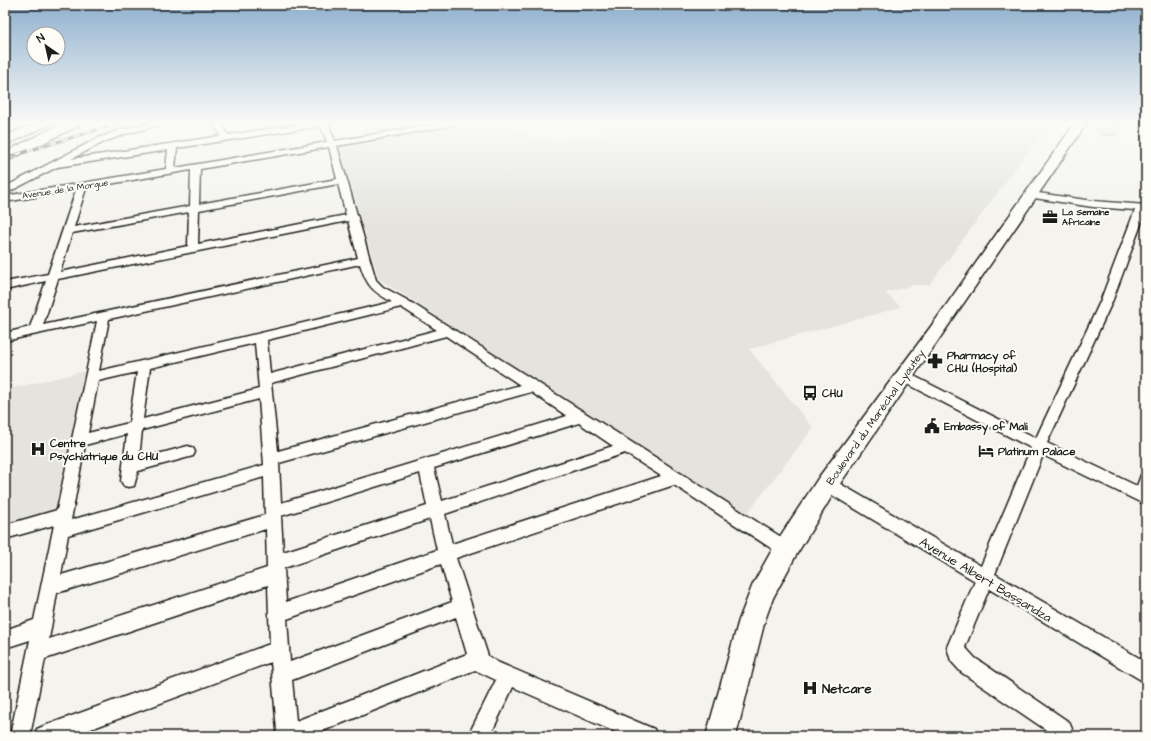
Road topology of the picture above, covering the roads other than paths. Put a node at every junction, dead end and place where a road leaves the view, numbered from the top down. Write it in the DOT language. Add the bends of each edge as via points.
graph roads {
  1 [pos="67,158"];
  2 [pos="99,158"];
  3 [pos="172,158"];
  4 [pos="255,158"];
  5 [pos="336,158"];
  6 [pos="1057,158"];
  7 [pos="52,165"];
  8 [pos="196,168"];
  9 [pos="170,172"];
  10 [pos="342,181"];
  11 [pos="82,187"];
  12 [pos="5,191"];
  13 [pos="1031,195"];
  14 [pos="5,199"];
  15 [pos="195,208"];
  16 [pos="1143,208"];
  17 [pos="351,217"];
  18 [pos="68,231"];
  19 [pos="194,248"];
  20 [pos="364,260"];
  21 [pos="54,276"];
  22 [pos="5,286"];
  23 [pos="403,303"];
  24 [pos="104,316"];
  25 [pos="35,331"];
  26 [pos="447,332"];
  27 [pos="5,337"];
  28 [pos="261,338"];
  29 [pos="144,366"];
  30 [pos="903,376"];
  31 [pos="91,378"];
  32 [pos="266,386"];
  33 [pos="533,386"];
  34 [pos="580,417"];
  35 [pos="135,427"];
  36 [pos="80,441"];
  37 [pos="1039,446"];
  38 [pos="627,447"];
  39 [pos="188,452"];
  40 [pos="271,464"];
  41 [pos="426,465"];
  42 [pos="675,478"];
  43 [pos="1146,480"];
  44 [pos="827,484"];
  45 [pos="1144,497"];
  46 [pos="435,510"];
  47 [pos="273,516"];
  48 [pos="62,523"];
  49 [pos="5,532"];
  50 [pos="786,549"];
  51 [pos="446,554"];
  52 [pos="275,568"];
  53 [pos="986,579"];
  54 [pos="49,587"];
  55 [pos="461,607"];
  56 [pos="277,614"];
  57 [pos="42,627"];
  58 [pos="5,639"];
  59 [pos="279,650"];
  60 [pos="37,652"];
  61 [pos="478,659"];
  62 [pos="1146,674"];
  63 [pos="281,675"];
  64 [pos="508,675"];
  65 [pos="1062,729"];
  66 [pos="20,736"];
  67 [pos="44,736"];
  68 [pos="287,736"];
  69 [pos="478,736"];
  70 [pos="647,736"];
  71 [pos="721,736"];
  1 -- 7 [label="street"];
  2 -- 7 [label="street"];
  3 -- 9 [label="street"];
  4 -- 8 [label="street, Avenue de la Morgue"];
  5 -- 10 [label="street"];
  6 -- 13 [label="main road, Boulevard du Maréchal Lyautey"];
  7 -- 12 [label="street"];
  8 -- 9 [label="street, Avenue de la Morgue"];
  8 -- 15 [label="street"];
  9 -- 11 [label="street, Avenue de la Morgue"];
  10 -- 15 [label="street"];
  10 -- 17 [label="street"];
  11 -- 14 [label="street, Avenue de la Morgue"];
  11 -- 18 [label="street"];
  13 -- 16 [label="street"];
  13 -- 30 [label="main road, Boulevard du Maréchal Lyautey"];
  15 -- 18 [label="street"];
  15 -- 19 [label="street"];
  16 -- 37 [label="street" via="1106,302"];
  17 -- 19 [label="street"];
  17 -- 20 [label="street"];
  18 -- 21 [label="street"];
  19 -- 21 [label="street"];
  20 -- 23 [label="street" via="374,285"];
  20 -- 24 [label="street"];
  21 -- 22 [label="street"];
  21 -- 25 [label="street"];
  23 -- 26 [label="street"];
  23 -- 28 [label="street"];
  24 -- 25 [label="street"];
  24 -- 31 [label="street"];
  25 -- 27 [label="street"];
  26 -- 32 [label="street"];
  26 -- 33 [label="street"];
  28 -- 29 [label="street"];
  28 -- 32 [label="street"];
  29 -- 31 [label="street"];
  29 -- 35 [label="street"];
  30 -- 37 [label="street"];
  30 -- 44 [label="main road, Boulevard du Maréchal Lyautey"];
  31 -- 36 [label="street"];
  32 -- 35 [label="street"];
  32 -- 40 [label="street"];
  33 -- 34 [label="street"];
  33 -- 40 [label="street"];
  34 -- 38 [label="street"];
  34 -- 41 [label="street"];
  35 -- 36 [label="street"];
  35 -- 39 [label="street" via="130,474"];
  36 -- 48 [label="street"];
  37 -- 45 [label="street"];
  37 -- 53 [label="street"];
  38 -- 42 [label="street"];
  38 -- 46 [label="street"];
  40 -- 47 [label="street"];
  40 -- 48 [label="street"];
  41 -- 46 [label="street"];
  41 -- 47 [label="street"];
  42 -- 50 [label="street"];
  42 -- 51 [label="street"];
  43 -- 45 [label="street"];
  44 -- 50 [label="main road, Boulevard du Maréchal Lyautey"];
  44 -- 53 [label="street, Avenue Albert Bassandza"];
  46 -- 51 [label="street"];
  46 -- 52 [label="street"];
  47 -- 52 [label="street"];
  47 -- 54 [label="street"];
  48 -- 49 [label="street"];
  48 -- 54 [label="street"];
  50 -- 71 [label="main road, Boulevard du Maréchal Lyautey" via="762,594 752,620"];
  51 -- 55 [label="street"];
  51 -- 56 [label="street"];
  52 -- 56 [label="street"];
  52 -- 60 [label="street"];
  53 -- 62 [label="street, Avenue Albert Bassandza"];
  53 -- 65 [label="street" via="958,642 958,654 968,665"];
  54 -- 57 [label="street"];
  55 -- 61 [label="street"];
  55 -- 63 [label="street"];
  56 -- 59 [label="street"];
  57 -- 58 [label="street"];
  57 -- 60 [label="street"];
  59 -- 63 [label="street"];
  59 -- 67 [label="street"];
  60 -- 66 [label="street"];
  61 -- 64 [label="street" via="490,670"];
  61 -- 68 [label="street"];
  63 -- 68 [label="street"];
  64 -- 69 [label="street"];
  64 -- 70 [label="street"];
}
